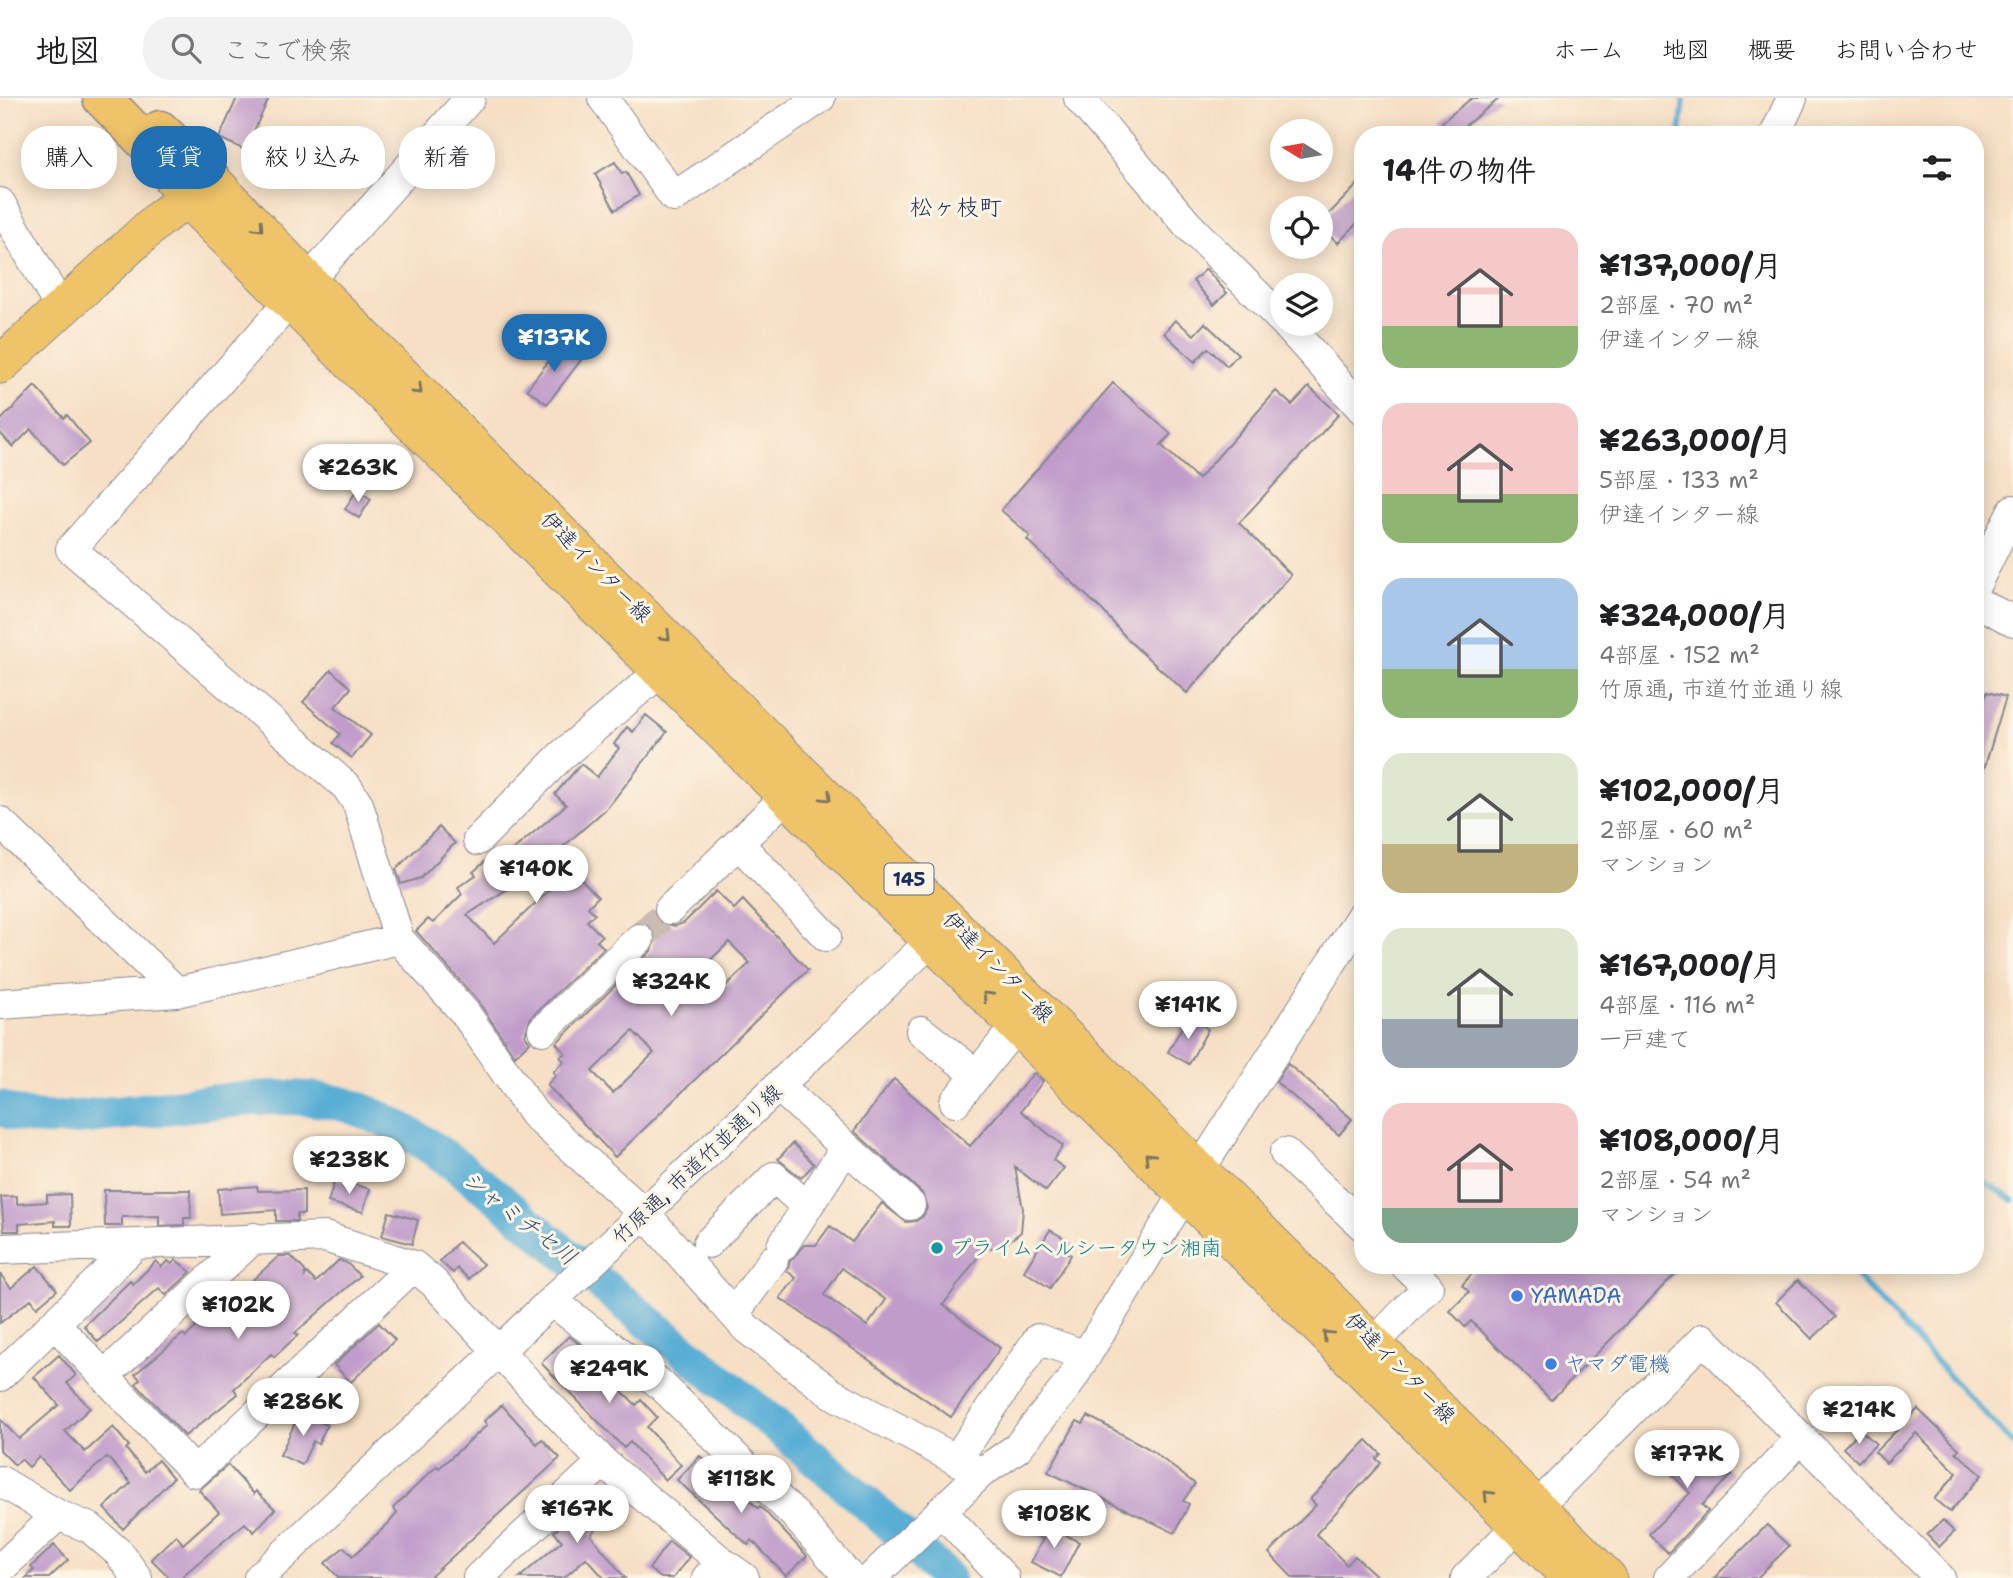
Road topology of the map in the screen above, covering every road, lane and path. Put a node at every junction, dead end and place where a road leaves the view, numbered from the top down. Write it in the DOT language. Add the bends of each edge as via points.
graph roads {
  1 [pos="102,98"];
  2 [pos="130,98"];
  3 [pos="470,98"];
  4 [pos="603,98"];
  5 [pos="820,98"];
  6 [pos="1079,98"];
  7 [pos="1792,98"];
  8 [pos="151,126"];
  9 [pos="1778,126"];
  10 [pos="131,128"];
  11 [pos="198,189"];
  12 [pos="200,189"];
  13 [pos="0,203"];
  14 [pos="299,291"];
  15 [pos="1270,308"];
  16 [pos="61,309"];
  17 [pos="1297,336"];
  18 [pos="0,365"];
  19 [pos="1354,400"];
  20 [pos="2013,510"];
  21 [pos="1984,568"];
  22 [pos="1984,606"];
  23 [pos="2013,621"];
  24 [pos="661,671"];
  25 [pos="726,715"];
  26 [pos="787,796"];
  27 [pos="0,822"];
  28 [pos="478,840"];
  29 [pos="738,844"];
  30 [pos="670,908"];
  31 [pos="1354,926"];
  32 [pos="942,931"];
  33 [pos="827,936"];
  34 [pos="639,939"];
  35 [pos="399,940"];
  36 [pos="177,992"];
  37 [pos="0,1004"];
  38 [pos="1017,1025"];
  39 [pos="542,1030"];
  40 [pos="921,1031"];
  41 [pos="977,1075"];
  42 [pos="779,1087"];
  43 [pos="956,1102"];
  44 [pos="846,1147"];
  45 [pos="1285,1153"];
  46 [pos="1193,1181"];
  47 [pos="910,1205"];
  48 [pos="806,1206"];
  49 [pos="645,1214"];
  50 [pos="1354,1218"];
  51 [pos="254,1238"];
  52 [pos="708,1243"];
  53 [pos="135,1245"];
  54 [pos="0,1249"];
  55 [pos="414,1266"];
  56 [pos="1414,1274"];
  57 [pos="558,1296"];
  58 [pos="734,1314"];
  59 [pos="55,1324"];
  60 [pos="498,1350"];
  61 [pos="1365,1353"];
  62 [pos="1086,1356"];
  63 [pos="0,1376"];
  64 [pos="104,1376"];
  65 [pos="1801,1438"];
  66 [pos="603,1462"];
  67 [pos="969,1466"];
  68 [pos="0,1481"];
  69 [pos="58,1515"];
  70 [pos="1528,1516"];
  71 [pos="937,1518"];
  72 [pos="0,1569"];
  73 [pos="725,1573"];
  74 [pos="137,1578"];
  75 [pos="259,1578"];
  76 [pos="478,1578"];
  77 [pos="850,1578"];
  78 [pos="871,1578"];
  79 [pos="1004,1578"];
  80 [pos="1466,1578"];
  81 [pos="1571,1578"];
  82 [pos="1608,1578"];
  83 [pos="1669,1578"];
  84 [pos="1940,1578"];
  1 -- 10 [label="highway"];
  2 -- 8 [label="highway"];
  3 -- 14 [label="street"];
  4 -- 5 [label="street" via="674,197"];
  6 -- 15 [label="street" via="1188,225"];
  7 -- 9 [label="street"];
  11 -- 16 [label="main road"];
  12 -- 14 [label="main road, 伊達インター線 / 145"];
  13 -- 16 [label="street"];
  14 -- 24 [label="main road, 伊達インター線 / 145"];
  14 -- 25 [label="main road, 伊達インター線 / 145, one-way"];
  14 -- 35 [label="street" via="71,549 347,788 358,804"];
  16 -- 18 [label="main road"];
  17 -- 19 [label="street"];
  20 -- 21 [label="street"];
  22 -- 23 [label="street"];
  24 -- 25 [label="main road, 伊達インター線 / 145"];
  24 -- 28 [label="street" via="561,756"];
  25 -- 26 [label="main road, 伊達インター線 / 145"];
  25 -- 32 [label="main road, 伊達インター線 / 145, one-way"];
  26 -- 29 [label="street"];
  26 -- 32 [label="main road, 伊達インター線 / 145"];
  27 -- 36 [label="street"];
  29 -- 30 [label="street"];
  29 -- 33 [label="street"];
  31 -- 46 [label="street"];
  38 -- 32 [label="main road, 伊達インター線 / 145, one-way"];
  32 -- 42 [label="street, 竹原通, 市道竹並通り線"];
  32 -- 46 [label="main road, 伊達インター線 / 145"];
  34 -- 39 [label="street"];
  35 -- 36 [label="street"];
  35 -- 49 [label="street" via="465,1013 534,1114"];
  36 -- 37 [label="street"];
  38 -- 41 [label="street"];
  46 -- 38 [label="main road, 伊達インター線 / 145, one-way"];
  40 -- 41 [label="street"];
  41 -- 43 [label="street"];
  42 -- 44 [label="street"];
  42 -- 49 [label="street, 竹原通, 市道竹並通り線"];
  44 -- 47 [label="street"];
  44 -- 48 [label="street"];
  45 -- 50 [label="street"];
  46 -- 61 [label="main road, 伊達インター線 / 145"];
  46 -- 62 [label="street"];
  48 -- 52 [label="street" via="774,1177"];
  48 -- 58 [label="street"];
  49 -- 57 [label="street, 竹原通, 市道竹並通り線"];
  49 -- 58 [label="street"];
  51 -- 53 [label="street"];
  51 -- 55 [label="street" via="325,1237"];
  51 -- 64 [label="street"];
  53 -- 54 [label="street"];
  53 -- 59 [label="street"];
  55 -- 60 [label="street"];
  55 -- 64 [label="street" via="195,1472"];
  56 -- 61 [label="street" via="1428,1287"];
  57 -- 60 [label="street, 竹原通, 市道竹並通り線"];
  57 -- 77 [label="street" via="660,1384 794,1514"];
  58 -- 67 [label="street" via="831,1393"];
  59 -- 63 [label="street"];
  59 -- 64 [label="street"];
  60 -- 66 [label="street"];
  60 -- 75 [label="street, 竹原通, 市道竹並通り線"];
  61 -- 70 [label="main road, 伊達インター線 / 145"];
  62 -- 67 [label="street" via="1017,1448"];
  62 -- 67 [label="street" via="1038,1339"];
  65 -- 70 [label="street" via="1703,1339"];
  65 -- 83 [label="street"];
  65 -- 84 [label="street"];
  66 -- 73 [label="street"];
  66 -- 76 [label="street"];
  67 -- 71 [label="street"];
  68 -- 69 [label="street"];
  69 -- 72 [label="street"];
  69 -- 74 [label="street" via="90,1528 119,1553"];
  70 -- 80 [label="street"];
  70 -- 81 [label="main road, 伊達インター線 / 145"];
  70 -- 82 [label="main road, 伊達インター線 / 145"];
  71 -- 78 [label="street"];
  71 -- 79 [label="street"];
}
